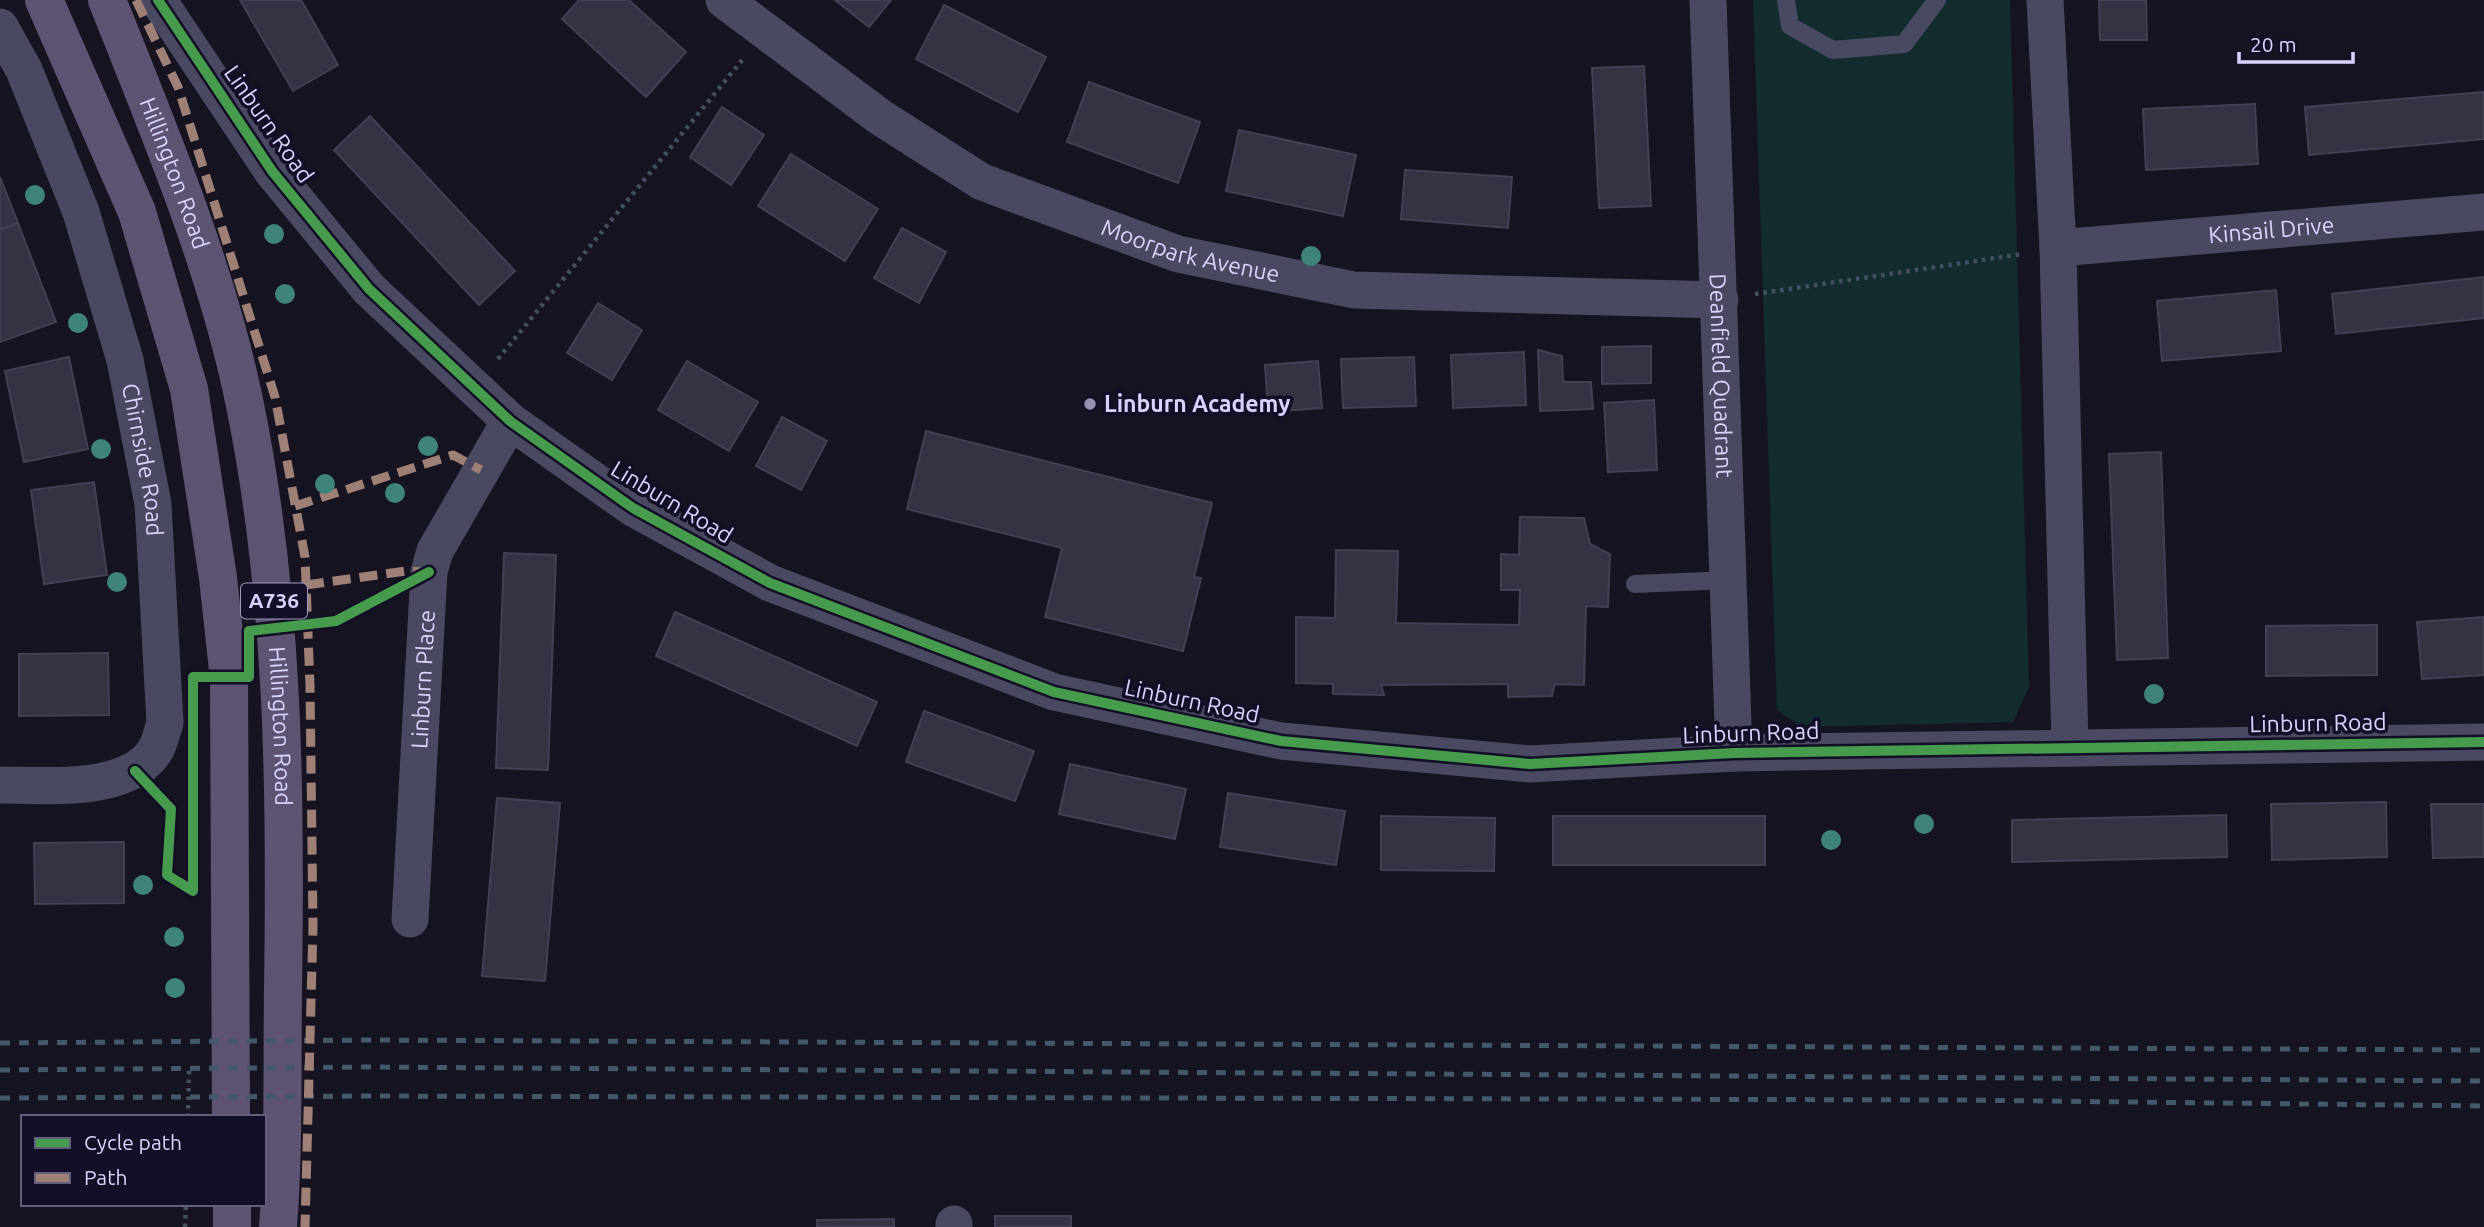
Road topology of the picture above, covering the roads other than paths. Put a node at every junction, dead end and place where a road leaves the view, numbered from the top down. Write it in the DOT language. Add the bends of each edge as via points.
graph roads {
  1 [pos="44,0"];
  2 [pos="107,0"];
  3 [pos="158,0"];
  4 [pos="724,0"];
  5 [pos="1708,0"];
  6 [pos="1786,0"];
  7 [pos="1937,0"];
  8 [pos="2045,0"];
  9 [pos="0,27"];
  10 [pos="2484,212"];
  11 [pos="2058,248"];
  12 [pos="1720,300"];
  13 [pos="510,421"];
  14 [pos="1728,580"];
  15 [pos="1635,584"];
  16 [pos="2484,742"];
  17 [pos="2070,746"];
  18 [pos="1734,753"];
  19 [pos="0,785"];
  20 [pos="410,919"];
  21 [pos="231,1115"];
  22 [pos="232,1206"];
  23 [pos="232,1227"];
  24 [pos="278,1227"];
  1 -- 21 [label="main road, Hillington Road / A736" via="137,212 189,388 229,679"];
  2 -- 24 [label="main road, Hillington Road / A736" via="185,195 216,301 244,404 270,575 282,700 284,925"];
  3 -- 13 [label="street, Linburn Road" via="272,171 369,289"];
  4 -- 12 [label="street, Moorpark Avenue" via="880,117 982,182 1178,254 1354,290"];
  5 -- 12 [label="street, Deanfield Quadrant"];
  6 -- 7 [label="lane" via="1790,26 1833,50 1904,44"];
  8 -- 11 [label="street"];
  9 -- 19 [label="street, Chirnside Road" via="24,71 81,212 125,360 153,504 164,723 156,750 135,771 90,784"];
  10 -- 11 [label="street, Kinsail Drive"];
  11 -- 17 [label="street"];
  12 -- 14 [label="street, Deanfield Quadrant"];
  13 -- 18 [label="street, Linburn Road" via="633,508 770,583 1054,692 1282,741 1530,764"];
  13 -- 20 [label="street, Linburn Place" via="435,551 429,572"];
  14 -- 15 [label="lane"];
  14 -- 18 [label="street, Deanfield Quadrant"];
  16 -- 17 [label="street, Linburn Road"];
  17 -- 18 [label="street, Linburn Road"];
  22 -- 23 [label="main road"];
}
